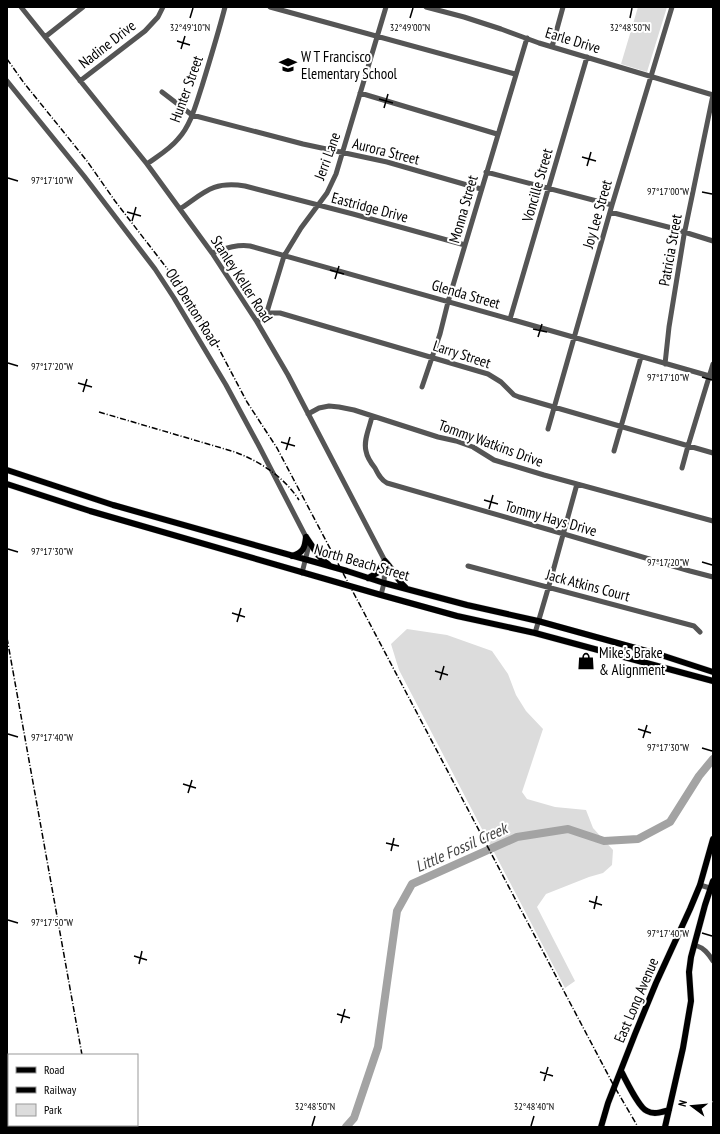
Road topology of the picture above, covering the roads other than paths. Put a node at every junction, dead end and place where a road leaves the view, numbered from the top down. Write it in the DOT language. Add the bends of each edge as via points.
graph roads {
  1 [pos="21,7"];
  2 [pos="83,7"];
  3 [pos="163,7"];
  4 [pos="225,7"];
  5 [pos="270,7"];
  6 [pos="386,7"];
  7 [pos="426,7"];
  8 [pos="563,7"];
  9 [pos="672,7"];
  10 [pos="377,36"];
  11 [pos="45,37"];
  12 [pos="527,38"];
  13 [pos="552,47"];
  14 [pos="587,58"];
  15 [pos="516,74"];
  16 [pos="650,76"];
  17 [pos="7,81"];
  18 [pos="80,81"];
  19 [pos="162,92"];
  20 [pos="360,93"];
  21 [pos="713,95"];
  22 [pos="192,115"];
  23 [pos="498,134"];
  24 [pos="343,153"];
  25 [pos="147,164"];
  26 [pos="486,172"];
  27 [pos="548,188"];
  28 [pos="481,189"];
  29 [pos="612,204"];
  30 [pos="317,205"];
  31 [pos="180,209"];
  32 [pos="610,212"];
  33 [pos="684,232"];
  34 [pos="713,241"];
  35 [pos="465,245"];
  36 [pos="212,254"];
  37 [pos="284,256"];
  38 [pos="448,302"];
  39 [pos="266,315"];
  40 [pos="510,319"];
  41 [pos="257,322"];
  42 [pos="573,337"];
  43 [pos="432,357"];
  44 [pos="641,357"];
  45 [pos="664,364"];
  46 [pos="713,364"];
  47 [pos="711,377"];
  48 [pos="422,388"];
  49 [pos="554,408"];
  50 [pos="308,414"];
  51 [pos="372,416"];
  52 [pos="621,427"];
  53 [pos="548,429"];
  54 [pos="688,446"];
  55 [pos="614,451"];
  56 [pos="713,453"];
  57 [pos="682,468"];
  58 [pos="7,470"];
  59 [pos="7,484"];
  60 [pos="577,484"];
  61 [pos="94,499"];
  62 [pos="90,511"];
  63 [pos="713,521"];
  64 [pos="184,525"];
  65 [pos="564,534"];
  66 [pos="306,537"];
  67 [pos="180,538"];
  68 [pos="292,556"];
  69 [pos="306,560"];
  70 [pos="385,561"];
  71 [pos="330,566"];
  72 [pos="468,566"];
  73 [pos="302,573"];
  74 [pos="712,577"];
  75 [pos="368,578"];
  76 [pos="384,583"];
  77 [pos="548,587"];
  78 [pos="407,589"];
  79 [pos="381,595"];
  80 [pos="538,621"];
  81 [pos="700,632"];
  82 [pos="535,634"];
  83 [pos="632,647"];
  84 [pos="628,659"];
  85 [pos="713,672"];
  86 [pos="713,681"];
  87 [pos="713,839"];
  88 [pos="713,881"];
  89 [pos="700,885"];
  90 [pos="712,888"];
  91 [pos="694,945"];
  92 [pos="713,961"];
  93 [pos="621,1071"];
  94 [pos="669,1110"];
  95 [pos="601,1127"];
  96 [pos="665,1127"];
  1 -- 11 [label="street, Stanley Keller Road"];
  2 -- 11 [label="street"];
  3 -- 18 [label="street, Nadine Drive" via="145,31"];
  4 -- 22 [label="street, Hunter Street"];
  5 -- 10 [label="street"];
  6 -- 10 [label="street, Jerri Lane"];
  7 -- 12 [label="street, Earle Drive"];
  8 -- 13 [label="street"];
  9 -- 16 [label="street, Joy Lee Street"];
  10 -- 15 [label="street"];
  10 -- 20 [label="street, Jerri Lane"];
  11 -- 18 [label="street, Stanley Keller Road"];
  12 -- 13 [label="street, Earle Drive"];
  12 -- 15 [label="street, Monna Street"];
  13 -- 14 [label="street, Earle Drive"];
  14 -- 16 [label="street, Earle Drive"];
  14 -- 27 [label="street, Voncille Street"];
  15 -- 23 [label="street, Monna Street"];
  16 -- 21 [label="street, Earle Drive"];
  16 -- 29 [label="street, Joy Lee Street"];
  17 -- 66 [label="street, Old Denton Road" via="155,269 226,385"];
  18 -- 25 [label="street, Stanley Keller Road"];
  19 -- 22 [label="street"];
  20 -- 23 [label="street"];
  20 -- 24 [label="street, Jerri Lane"];
  21 -- 33 [label="street, Patricia Street"];
  22 -- 24 [label="street, Aurora Street"];
  22 -- 25 [label="street, Hunter Street" via="178,140"];
  23 -- 26 [label="street, Monna Street"];
  24 -- 28 [label="street, Aurora Street" via="387,162"];
  24 -- 30 [label="street, Jerri Lane" via="327,193"];
  25 -- 31 [label="street, Stanley Keller Road"];
  26 -- 27 [label="street"];
  26 -- 28 [label="street, Monna Street"];
  27 -- 29 [label="street"];
  27 -- 40 [label="street, Voncille Street"];
  28 -- 35 [label="street, Monna Street"];
  29 -- 32 [label="street, Joy Lee Street"];
  30 -- 31 [label="street, Eastridge Drive" via="233,184 214,187"];
  30 -- 35 [label="street, Eastridge Drive"];
  30 -- 37 [label="street, Jerri Lane"];
  31 -- 36 [label="street, Stanley Keller Road"];
  32 -- 33 [label="street"];
  32 -- 42 [label="street, Joy Lee Street"];
  33 -- 34 [label="street"];
  33 -- 45 [label="street, Patricia Street"];
  35 -- 38 [label="street, Monna Street"];
  36 -- 37 [label="street, Glenda Street" via="243,245"];
  36 -- 41 [label="street, Stanley Keller Road"];
  37 -- 38 [label="street, Glenda Street"];
  37 -- 39 [label="street, Jerri Lane"];
  38 -- 40 [label="street, Glenda Street"];
  38 -- 43 [label="street, Monna Street"];
  39 -- 41 [label="street"];
  39 -- 43 [label="street, Larry Street" via="280,313"];
  40 -- 42 [label="street, Glenda Street"];
  41 -- 50 [label="street, Stanley Keller Road"];
  42 -- 44 [label="street, Glenda Street"];
  42 -- 49 [label="street, Joy Lee Street"];
  43 -- 48 [label="street, Monna Street"];
  43 -- 49 [label="street, Larry Street" via="488,374 514,395"];
  44 -- 45 [label="street, Glenda Street"];
  44 -- 52 [label="street"];
  45 -- 47 [label="street, Glenda Street"];
  46 -- 47 [label="street"];
  47 -- 54 [label="street"];
  49 -- 52 [label="street, Larry Street"];
  49 -- 53 [label="street, Joy Lee Street"];
  50 -- 51 [label="street, Tommy Watkins Drive" via="319,408 334,407"];
  50 -- 70 [label="street, Stanley Keller Road"];
  51 -- 60 [label="street, Tommy Watkins Drive" via="456,441 494,460"];
  51 -- 65 [label="street, Tommy Hays Drive" via="366,450 383,481"];
  52 -- 54 [label="street, Larry Street"];
  52 -- 55 [label="street"];
  54 -- 56 [label="street, Larry Street"];
  54 -- 57 [label="street"];
  58 -- 61 [label="main road, North Beach Street"];
  59 -- 62 [label="main road, North Beach Street"];
  60 -- 63 [label="street, Tommy Watkins Drive"];
  60 -- 65 [label="street"];
  61 -- 62 [label="main road"];
  61 -- 64 [label="main road, North Beach Street"];
  62 -- 67 [label="main road, North Beach Street"];
  64 -- 67 [label="main road"];
  64 -- 68 [label="main road, North Beach Street"];
  65 -- 74 [label="street, Tommy Hays Drive"];
  65 -- 77 [label="street"];
  66 -- 68 [label="main road" via="303,550"];
  66 -- 69 [label="street, Old Denton Road"];
  66 -- 71 [label="main road" via="318,555"];
  67 -- 73 [label="main road, North Beach Street"];
  68 -- 69 [label="main road, North Beach Street"];
  69 -- 71 [label="main road, North Beach Street"];
  69 -- 73 [label="street, Old Denton Road"];
  70 -- 75 [label="main road" via="377,573"];
  70 -- 76 [label="street"];
  70 -- 78 [label="main road"];
  71 -- 75 [label="main road, North Beach Street"];
  72 -- 77 [label="street, Jack Atkins Court"];
  73 -- 79 [label="main road, North Beach Street"];
  75 -- 76 [label="main road, North Beach Street"];
  76 -- 78 [label="main road, North Beach Street"];
  76 -- 79 [label="street"];
  77 -- 80 [label="street"];
  77 -- 81 [label="street, Jack Atkins Court" via="694,626"];
  78 -- 80 [label="main road, North Beach Street"];
  79 -- 82 [label="main road, North Beach Street"];
  80 -- 82 [label="street"];
  80 -- 83 [label="main road, North Beach Street"];
  82 -- 84 [label="main road, North Beach Street"];
  83 -- 84 [label="main road"];
  83 -- 85 [label="main road, North Beach Street"];
  84 -- 86 [label="main road, North Beach Street"];
  87 -- 89 [label="main road, East Long Avenue"];
  88 -- 90 [label="main road"];
  89 -- 90 [label="street"];
  89 -- 93 [label="main road, East Long Avenue" via="656,983"];
  90 -- 91 [label="main road"];
  91 -- 92 [label="street" via="702,948"];
  91 -- 94 [label="main road" via="689,972 690,1008"];
  93 -- 94 [label="main road" via="644,1110 652,1113"];
  93 -- 95 [label="main road, East Long Avenue"];
  94 -- 96 [label="main road"];
}
